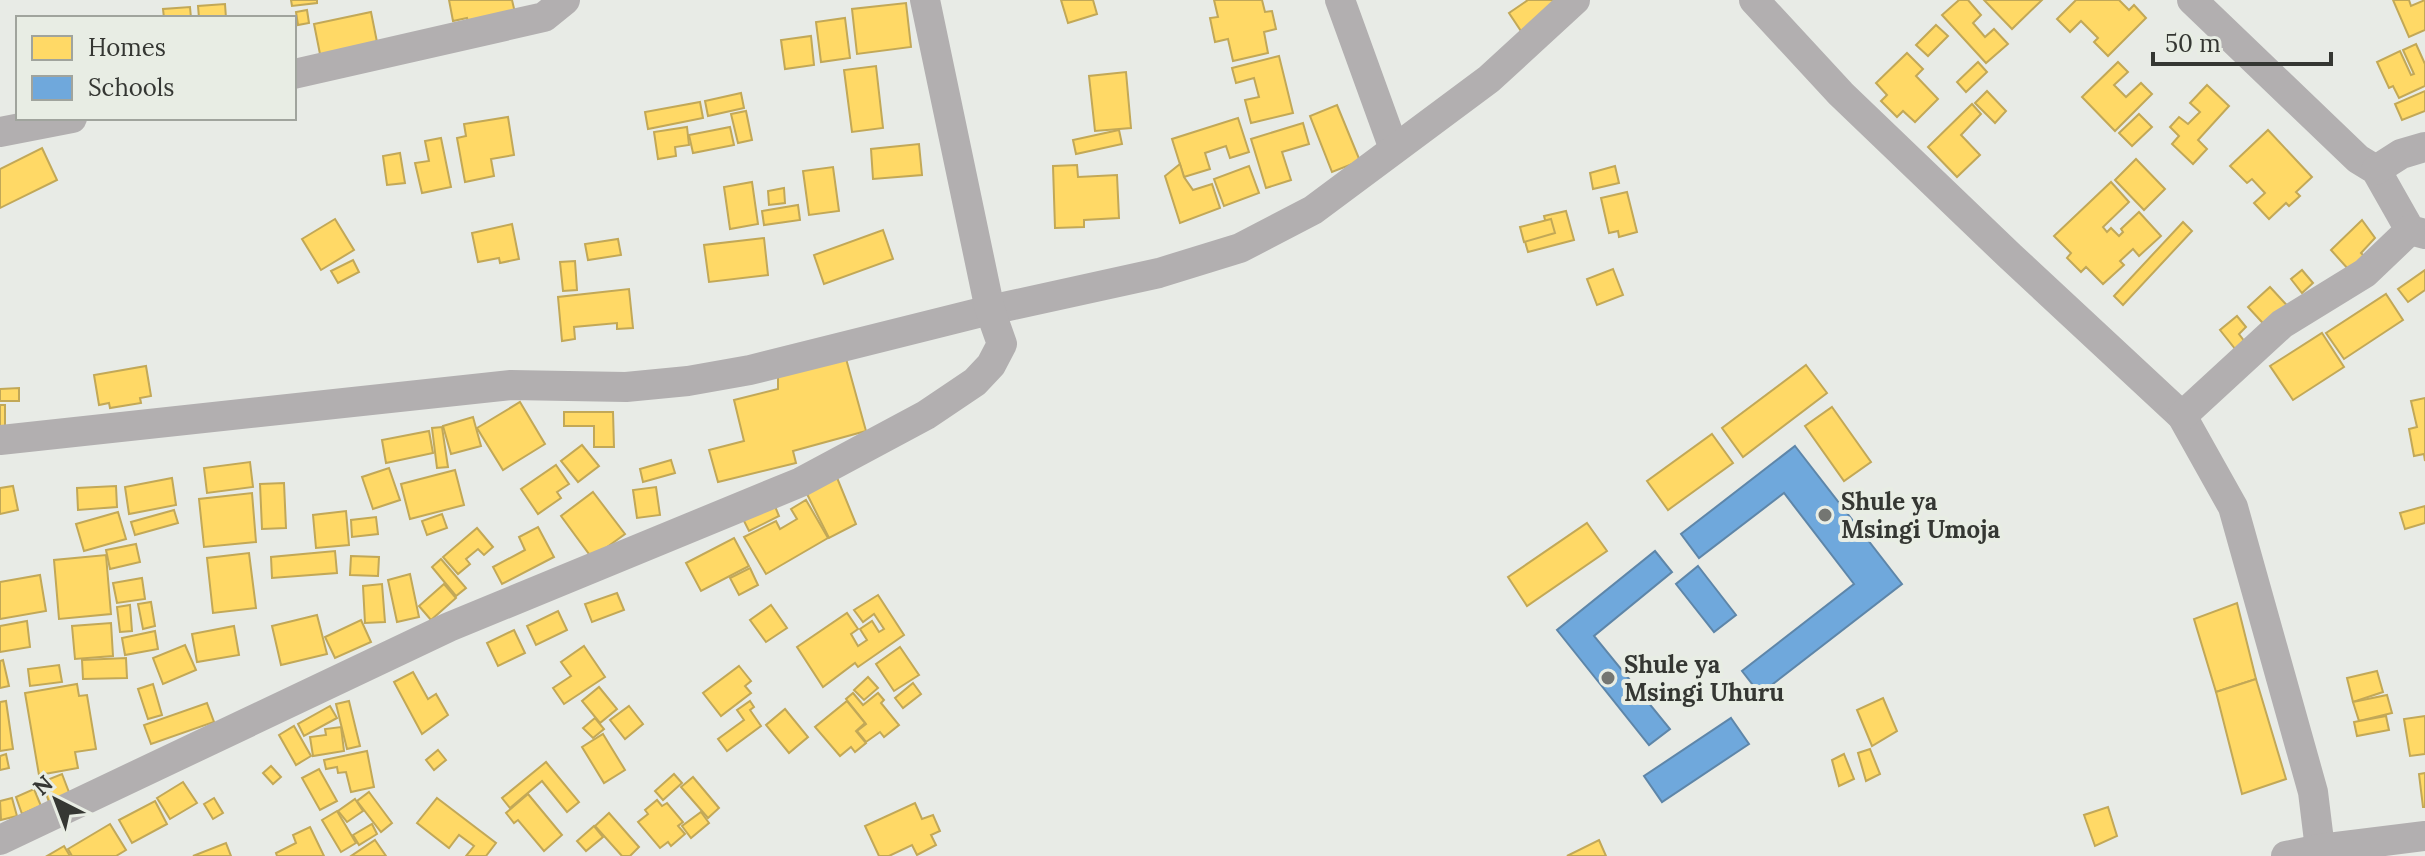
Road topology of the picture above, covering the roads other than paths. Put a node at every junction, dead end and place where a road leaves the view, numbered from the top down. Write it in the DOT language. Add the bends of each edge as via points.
graph roads {
  1 [pos="565,0"];
  2 [pos="925,0"];
  3 [pos="1340,0"];
  4 [pos="1575,0"];
  5 [pos="1754,0"];
  6 [pos="2192,0"];
  7 [pos="296,74"];
  8 [pos="62,120"];
  9 [pos="0,132"];
  10 [pos="2425,147"];
  11 [pos="1394,149"];
  12 [pos="2376,170"];
  13 [pos="2418,232"];
  14 [pos="990,310"];
  15 [pos="2182,416"];
  16 [pos="0,440"];
  17 [pos="2425,836"];
  18 [pos="0,840"];
  19 [pos="2320,849"];
  20 [pos="2286,856"];
  1 -- 7 [label="street" via="544,17"];
  2 -- 14 [label="street"];
  3 -- 11 [label="street"];
  4 -- 11 [label="street" via="1489,79"];
  5 -- 15 [label="street" via="1841,94"];
  6 -- 12 [label="street" via="2358,159"];
  8 -- 9 [label="street"];
  10 -- 12 [label="street"];
  11 -- 14 [label="street" via="1313,210 1240,248 1159,273"];
  12 -- 13 [label="street"];
  13 -- 15 [label="street" via="2365,273 2282,324"];
  14 -- 16 [label="street" via="688,381 626,387 511,385"];
  14 -- 18 [label="street" via="1002,344 991,365 975,382 903,428 801,482 449,627"];
  15 -- 19 [label="street" via="2233,507 2313,792"];
  17 -- 19 [label="street"];
  19 -- 20 [label="street"];
}
